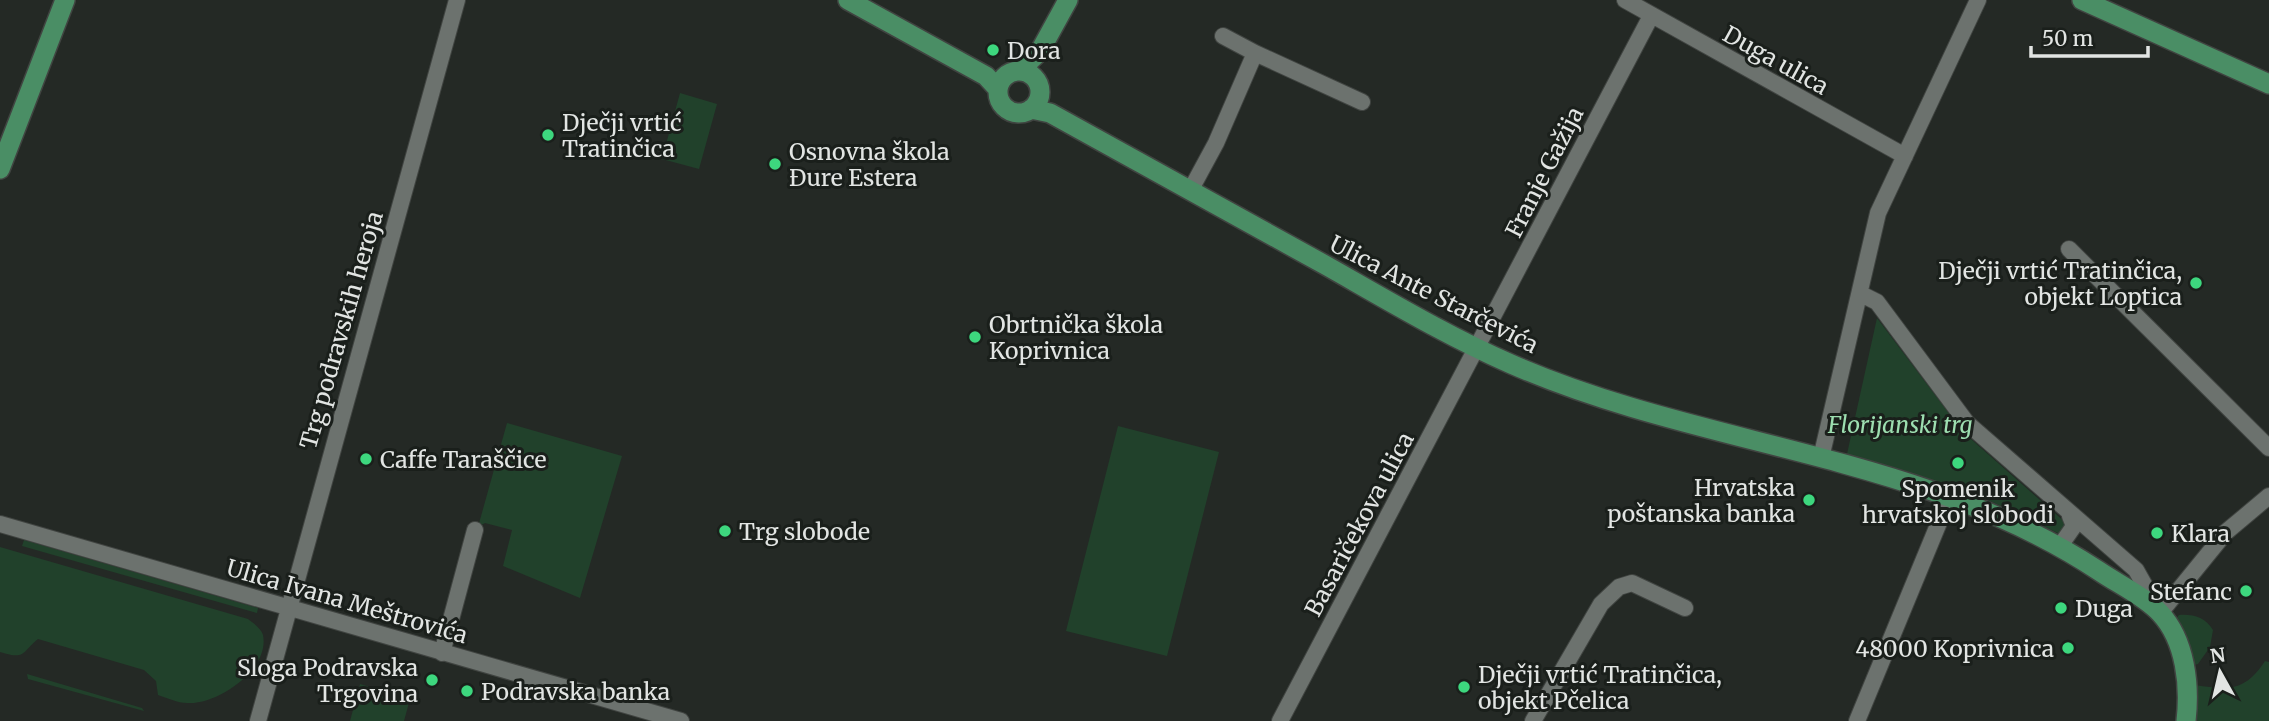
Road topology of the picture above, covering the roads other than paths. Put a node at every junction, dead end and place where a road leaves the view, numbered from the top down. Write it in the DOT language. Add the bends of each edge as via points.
graph roads {
  1 [pos="65,0"];
  2 [pos="457,0"];
  3 [pos="848,0"];
  4 [pos="1068,0"];
  5 [pos="1625,0"];
  6 [pos="1978,0"];
  7 [pos="2082,0"];
  8 [pos="1651,16"];
  9 [pos="1223,36"];
  10 [pos="1255,53"];
  11 [pos="1008,78"];
  12 [pos="2269,84"];
  13 [pos="1362,103"];
  14 [pos="1040,107"];
  15 [pos="1905,156"];
  16 [pos="0,169"];
  17 [pos="1190,191"];
  18 [pos="2069,249"];
  19 [pos="1861,294"];
  20 [pos="1477,348"];
  21 [pos="2269,448"];
  22 [pos="1821,458"];
  23 [pos="1950,496"];
  24 [pos="2269,496"];
  25 [pos="2070,516"];
  26 [pos="0,524"];
  27 [pos="475,530"];
  28 [pos="2060,547"];
  29 [pos="288,608"];
  30 [pos="1685,608"];
  31 [pos="2160,613"];
  32 [pos="442,653"];
  33 [pos="650,717"];
  34 [pos="258,721"];
  35 [pos="681,721"];
  36 [pos="1280,721"];
  37 [pos="1533,721"];
  38 [pos="1857,721"];
  39 [pos="2186,721"];
  1 -- 16 [label="main road"];
  2 -- 29 [label="street, Trg podravskih heroja"];
  3 -- 11 [label="main road"];
  4 -- 11 [label="main road" via="1040,51"];
  5 -- 8 [label="street, Duga ulica"];
  6 -- 15 [label="street"];
  7 -- 12 [label="main road"];
  8 -- 15 [label="street, Duga ulica"];
  8 -- 20 [label="street, Franje Gažija"];
  9 -- 10 [label="street"];
  10 -- 13 [label="street"];
  10 -- 17 [label="street" via="1227,122"];
  11 -- 14 [label="main road" via="1038,84"];
  11 -- 14 [label="main road" via="998,96 1005,108 1018,113"];
  14 -- 17 [label="main road, Ulica Ante Starčevića"];
  15 -- 19 [label="street" via="1878,213"];
  17 -- 20 [label="main road, Ulica Ante Starčevića"];
  18 -- 21 [label="street"];
  19 -- 22 [label="street"];
  19 -- 25 [label="street" via="1877,302 1967,424"];
  20 -- 22 [label="main road, Ulica Ante Starčevića" via="1592,394"];
  20 -- 36 [label="street, Basaričekova ulica"];
  22 -- 23 [label="main road"];
  23 -- 28 [label="main road"];
  23 -- 38 [label="street"];
  24 -- 31 [label="street" via="2226,532"];
  25 -- 28 [label="street" via="2074,526"];
  25 -- 31 [label="street" via="2136,570"];
  26 -- 29 [label="street, Ulica Ivana Meštrovića"];
  27 -- 32 [label="street"];
  28 -- 31 [label="main road"];
  29 -- 32 [label="street, Ulica Ivana Meštrovića"];
  29 -- 34 [label="street, Trg podravskih heroja"];
  30 -- 37 [label="street" via="1632,583 1608,594"];
  31 -- 39 [label="main road" via="2186,672"];
  32 -- 33 [label="street, Ulica Ivana Meštrovića"];
  33 -- 35 [label="street, Ulica Ivana Meštrovića"];
}
